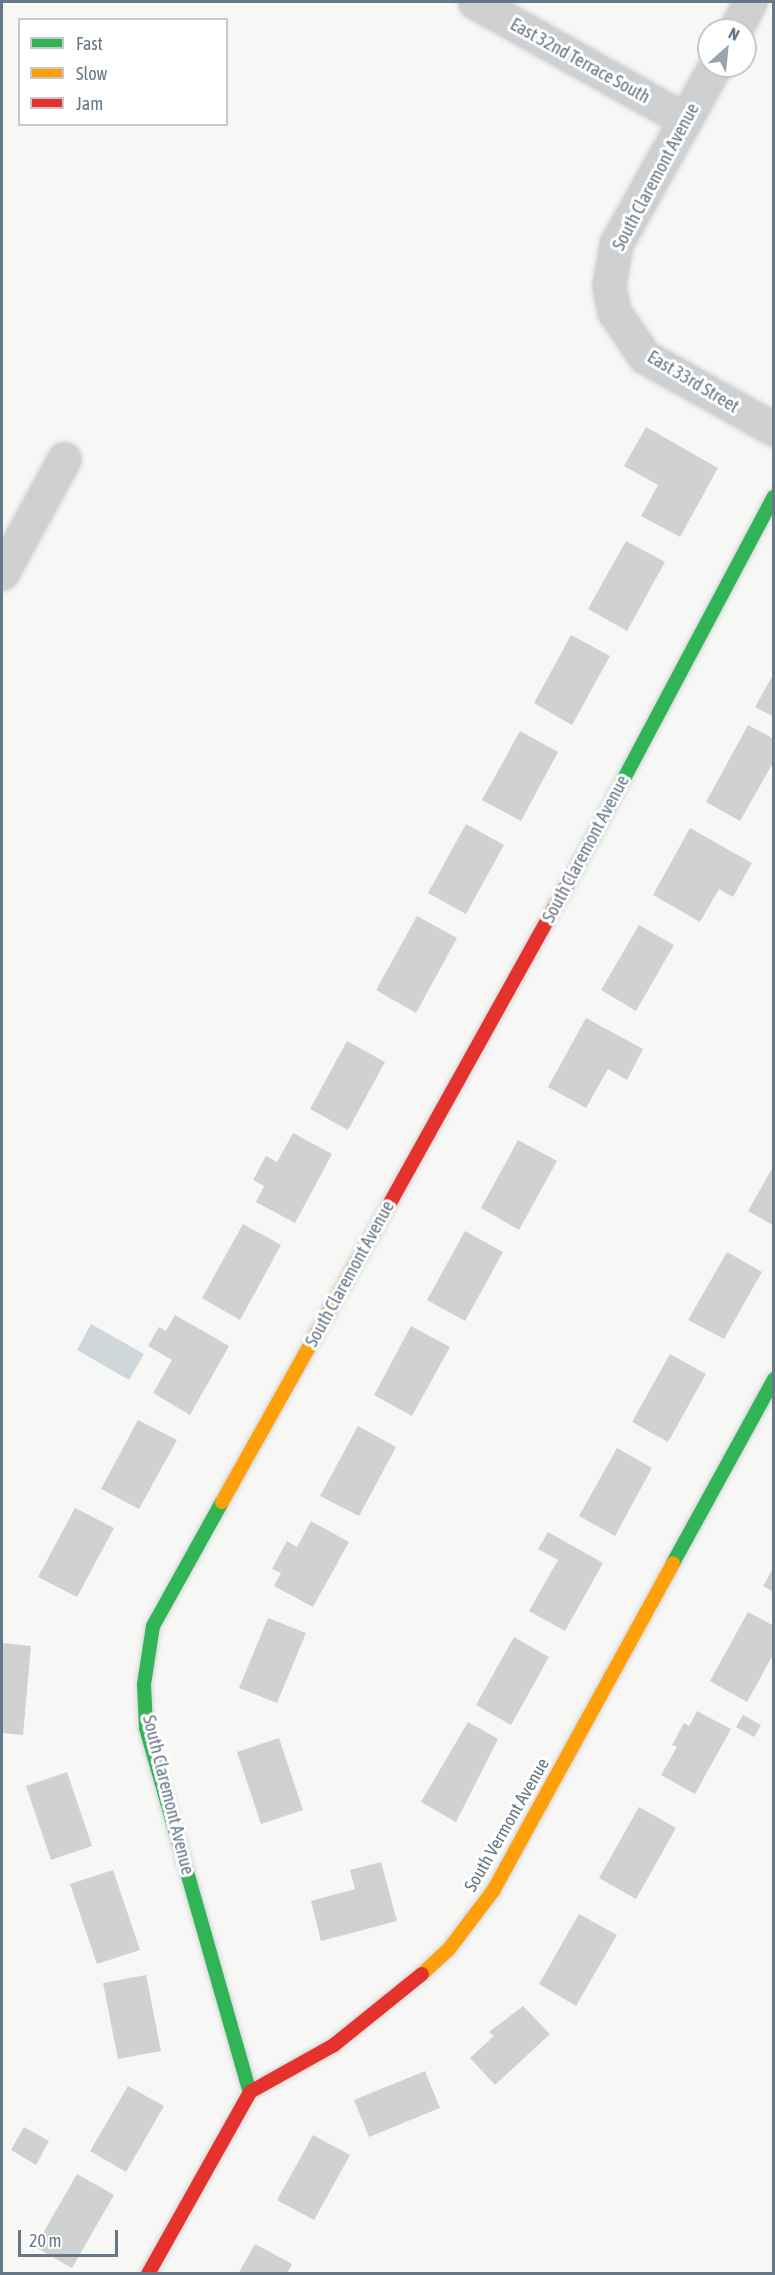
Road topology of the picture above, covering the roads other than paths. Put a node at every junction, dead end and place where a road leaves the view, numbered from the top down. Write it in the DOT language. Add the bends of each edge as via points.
graph roads {
  1 [pos="475,2"];
  2 [pos="750,2"];
  3 [pos="741,18"];
  4 [pos="708,78"];
  5 [pos="685,120"];
  6 [pos="622,324"];
  7 [pos="774,429"];
  8 [pos="64,459"];
  9 [pos="774,497"];
  10 [pos="2,573"];
  11 [pos="774,1379"];
  12 [pos="250,2092"];
  13 [pos="148,2274"];
  1 -- 5 [label="street, East 32nd Terrace South"];
  2 -- 3 [label="street"];
  4 -- 5 [label="street, South Claremont Avenue"];
  5 -- 6 [label="street, South Claremont Avenue" via="616,244 609,285 614,312"];
  6 -- 7 [label="street, East 33rd Street" via="645,357"];
  8 -- 10 [label="street"];
  9 -- 12 [label="street, South Claremont Avenue" via="550,918 153,1626 144,1684 147,1728"];
  11 -- 12 [label="street, South Vermont Avenue" via="493,1892 449,1949 392,2002 334,2045"];
  12 -- 13 [label="street"];
}
